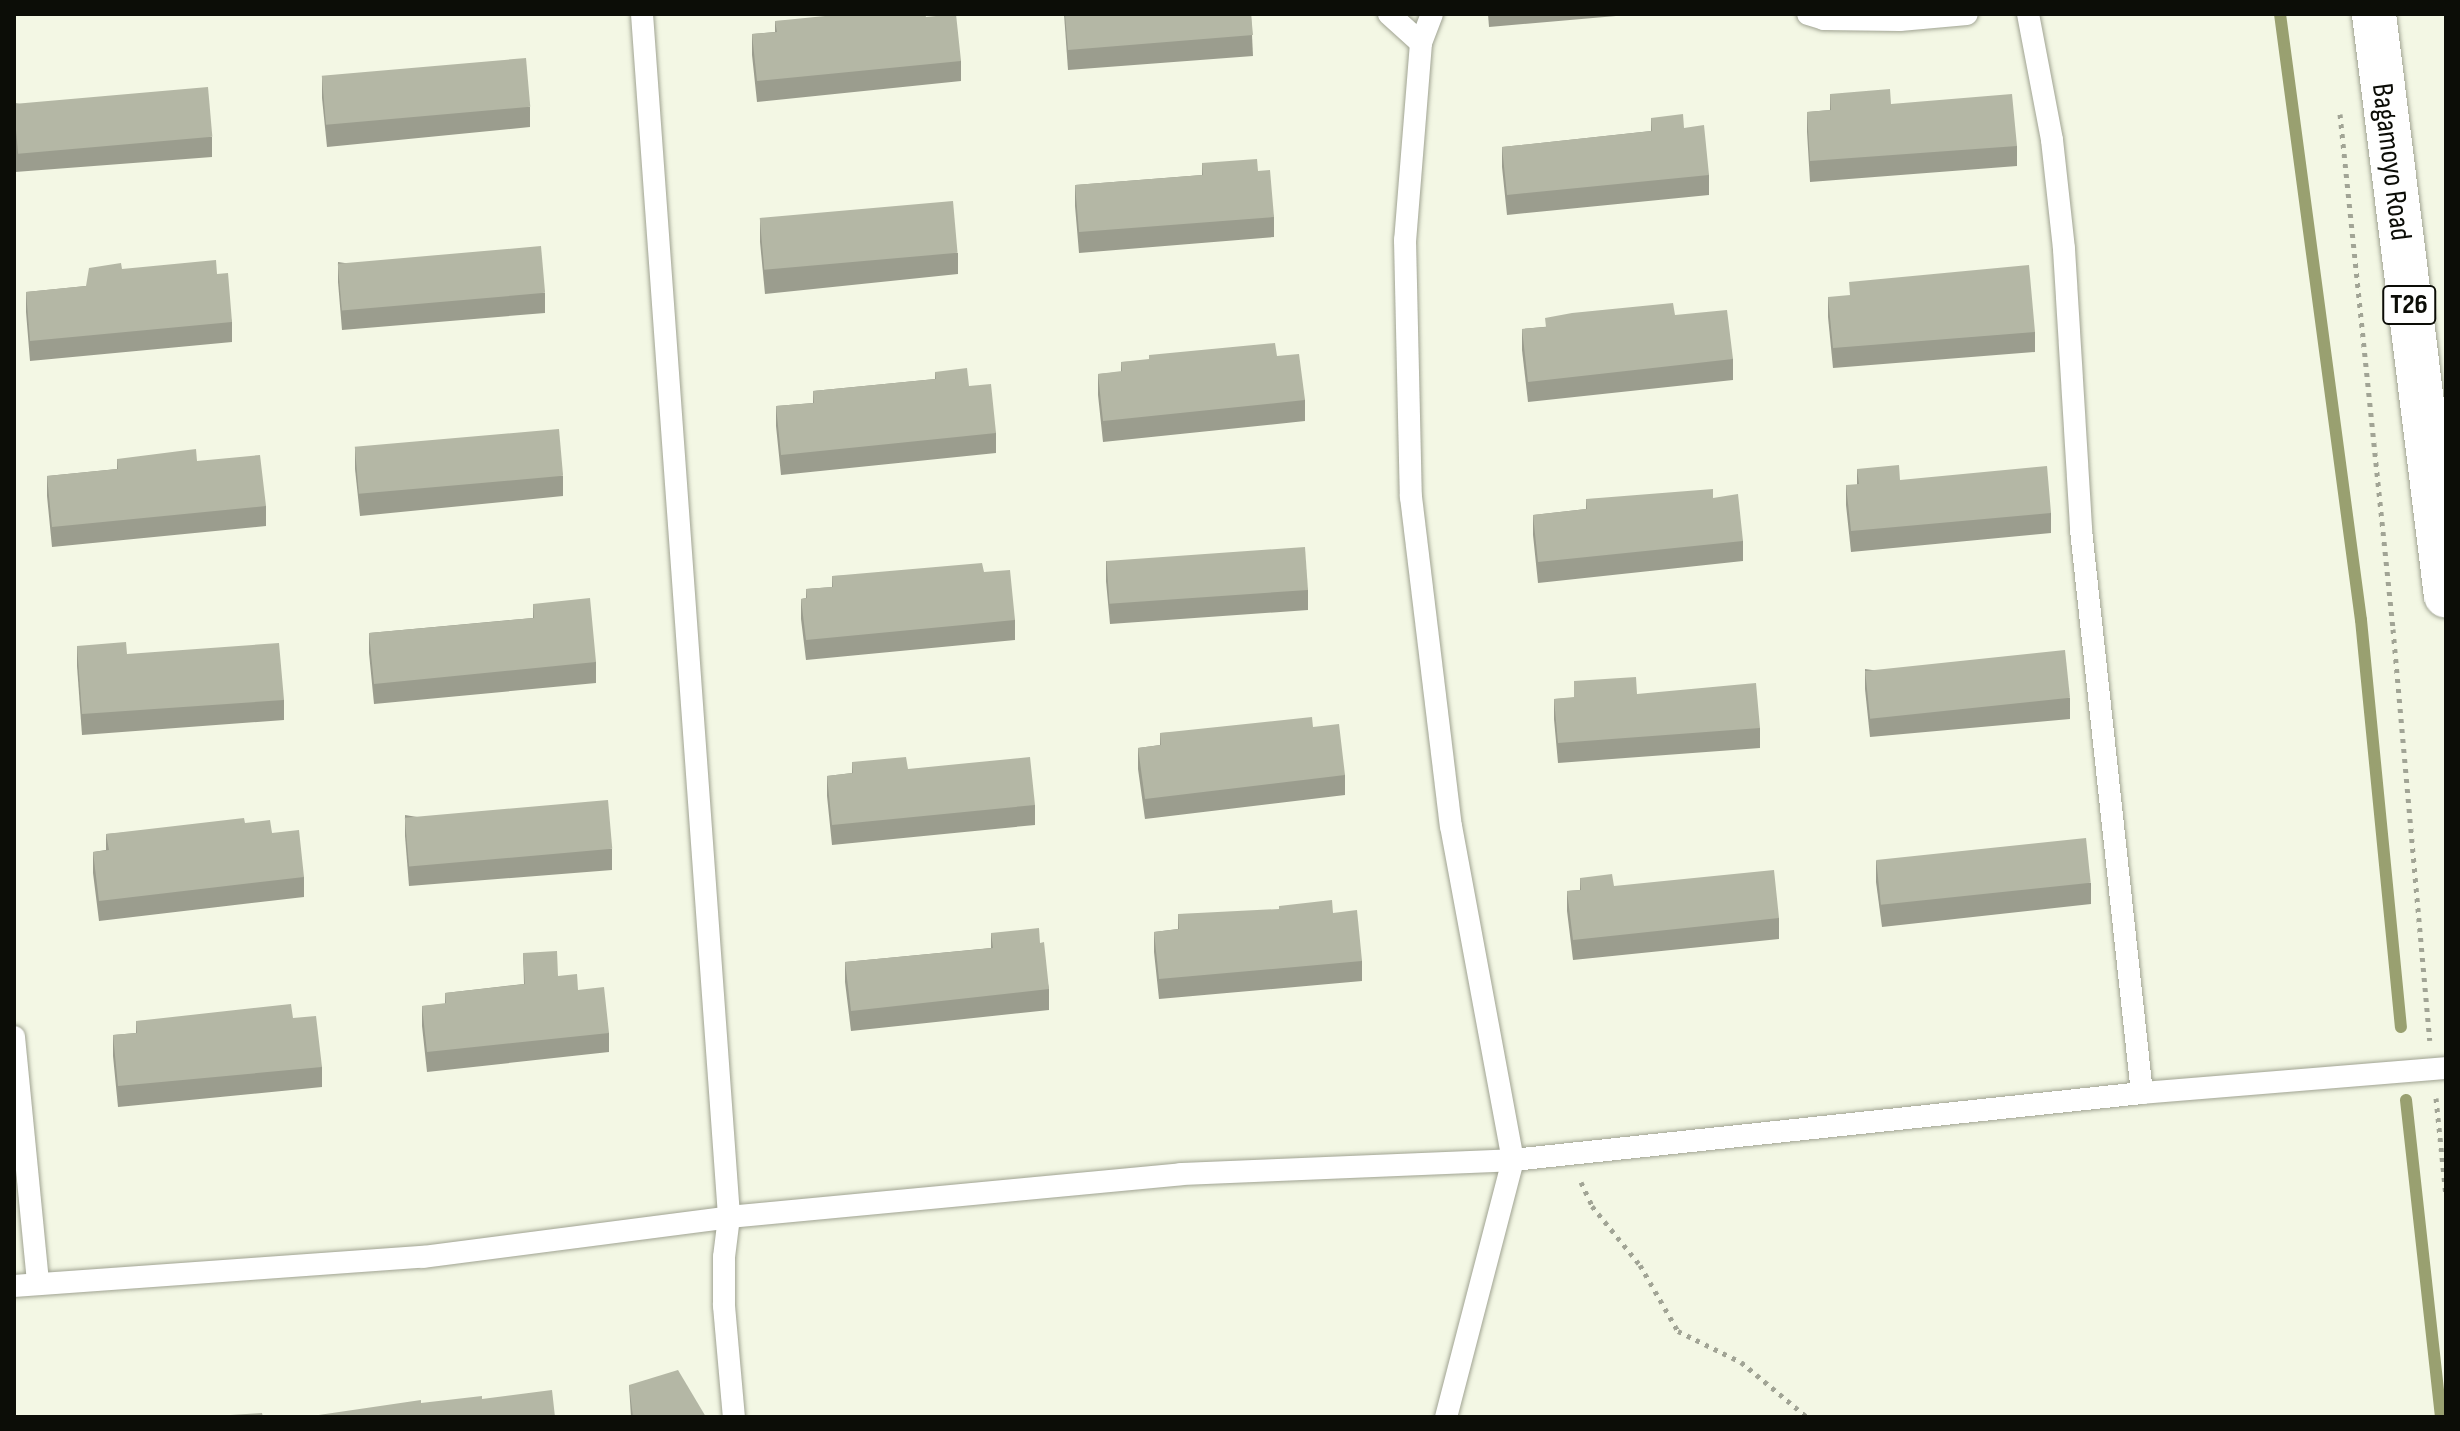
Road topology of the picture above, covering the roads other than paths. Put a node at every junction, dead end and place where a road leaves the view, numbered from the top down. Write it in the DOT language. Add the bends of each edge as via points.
graph roads {
  1 [pos="642,14"];
  2 [pos="1389,14"];
  3 [pos="1432,14"];
  4 [pos="1808,14"];
  5 [pos="1967,14"];
  6 [pos="2028,14"];
  7 [pos="2374,14"];
  8 [pos="1421,43"];
  9 [pos="2446,596"];
  10 [pos="14,1037"];
  11 [pos="2439,1069"];
  12 [pos="2142,1093"];
  13 [pos="1513,1160"];
  14 [pos="729,1217"];
  15 [pos="38,1282"];
  16 [pos="14,1286"];
  17 [pos="734,1417"];
  18 [pos="1446,1417"];
  1 -- 14 [label="lane"];
  2 -- 8 [label="lane"];
  3 -- 8 [label="lane"];
  4 -- 5 [label="lane" via="1900,20"];
  6 -- 12 [label="lane" via="2052,140 2064,249 2081,530"];
  7 -- 9 [label="highway, Bagamoyo Road / T26"];
  8 -- 13 [label="lane" via="1405,240 1411,497 1451,826"];
  10 -- 15 [label="lane"];
  11 -- 12 [label="lane"];
  12 -- 13 [label="lane"];
  13 -- 14 [label="lane" via="1181,1174"];
  13 -- 18 [label="lane"];
  14 -- 15 [label="lane" via="423,1257"];
  14 -- 17 [label="lane" via="724,1306"];
  15 -- 16 [label="lane"];
}
